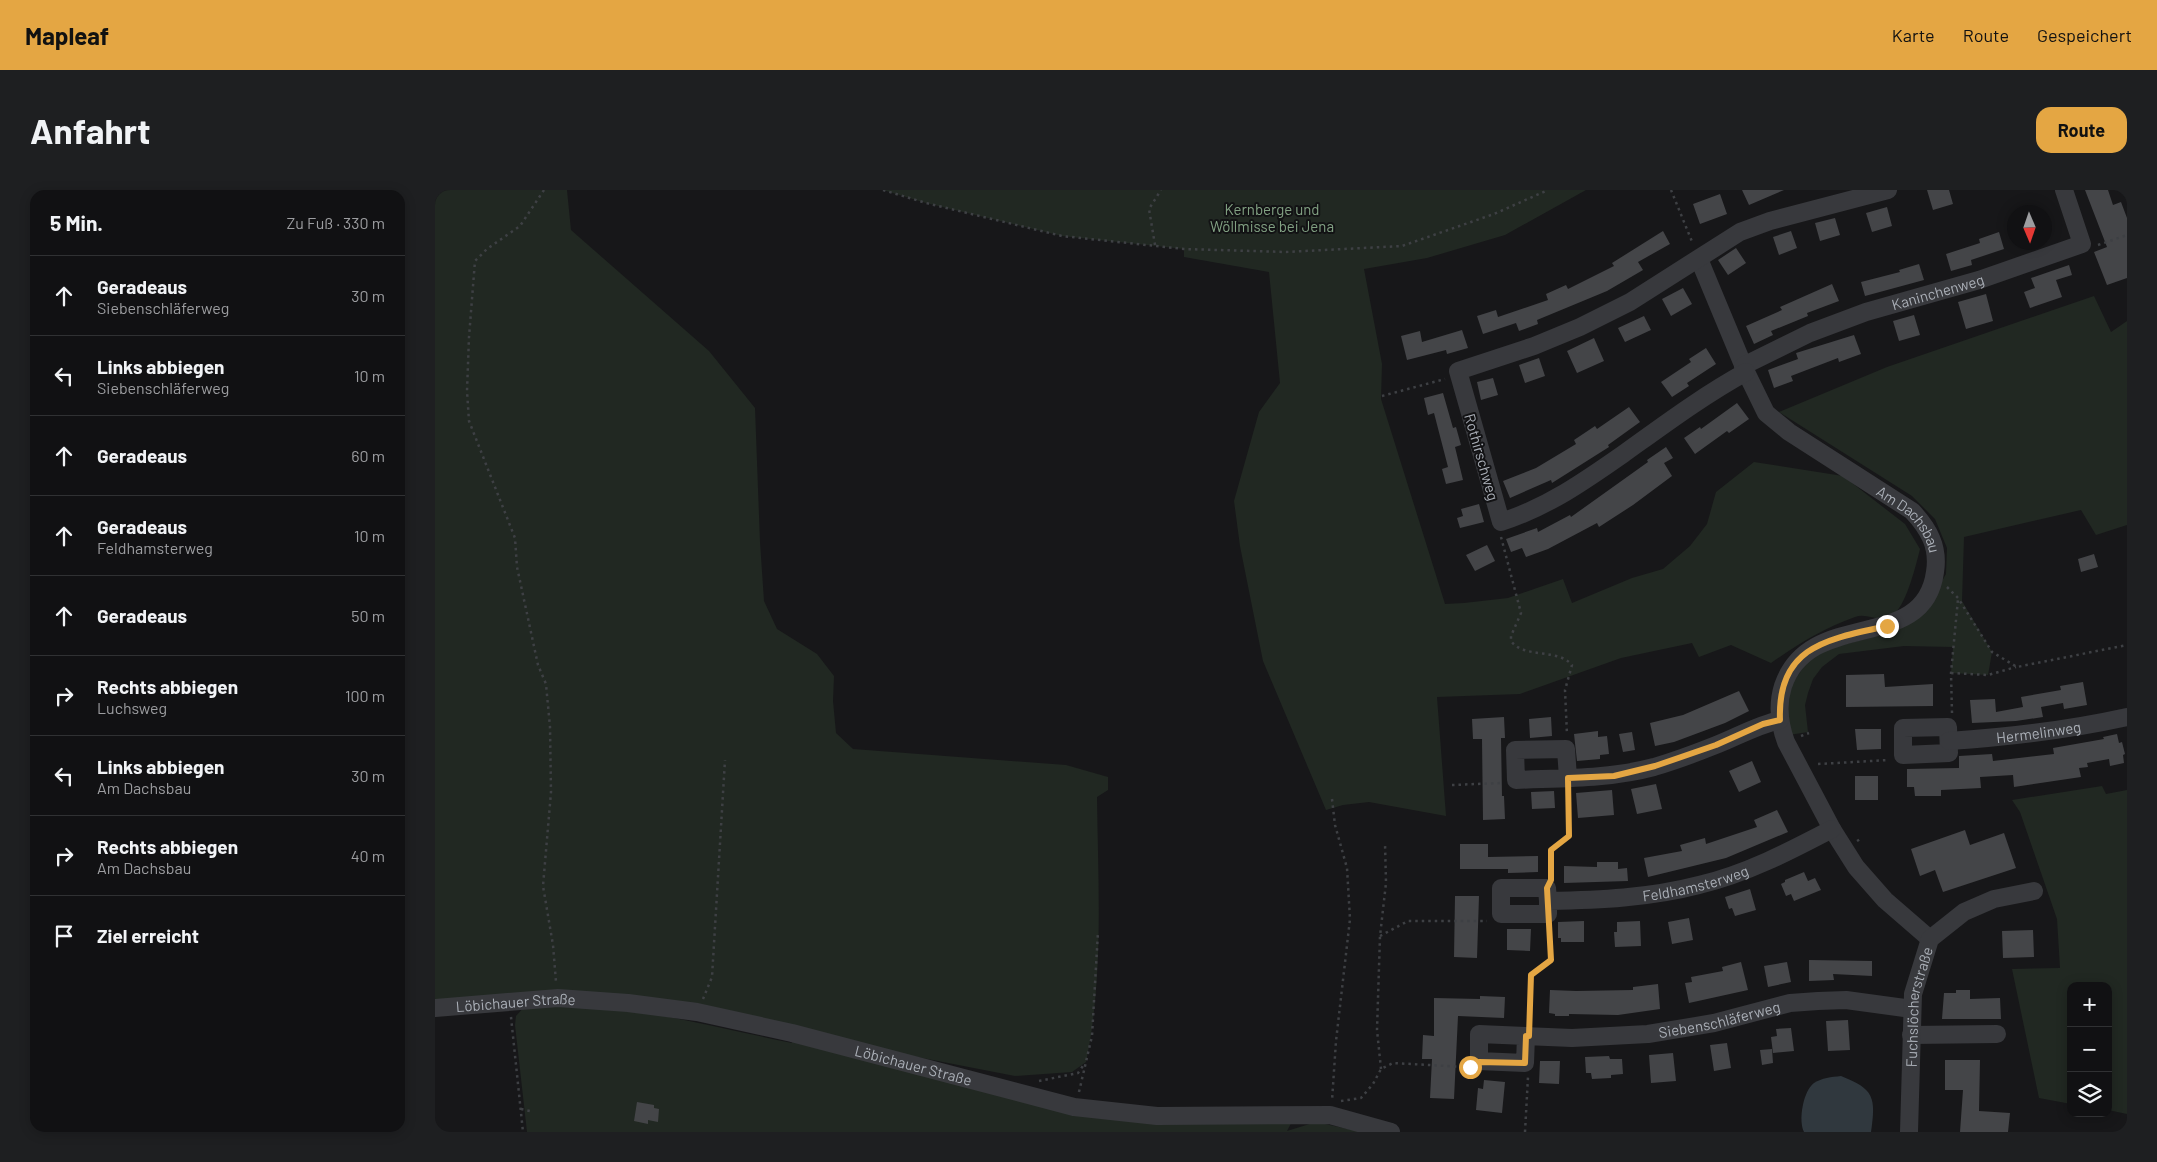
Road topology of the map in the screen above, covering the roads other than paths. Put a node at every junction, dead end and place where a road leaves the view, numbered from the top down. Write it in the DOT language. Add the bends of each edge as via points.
graph roads {
  1 [pos="1888,190"];
  2 [pos="2064,190"];
  3 [pos="1699,259"];
  4 [pos="1745,369"];
  5 [pos="2127,717"];
  6 [pos="1780,720"];
  7 [pos="1949,734"];
  8 [pos="1568,778"];
  9 [pos="1833,829"];
  10 [pos="2034,890"];
  11 [pos="1548,901"];
  12 [pos="1930,939"];
  13 [pos="435,1008"];
  14 [pos="1912,1009"];
  15 [pos="1997,1034"];
  16 [pos="1911,1035"];
  17 [pos="1528,1036"];
  18 [pos="1391,1132"];
  19 [pos="1909,1132"];
  1 -- 3 [label="street" via="1770,221 1740,232"];
  2 -- 4 [label="street, Kaninchenweg" via="2082,244 1979,280 1866,312 1810,333"];
  3 -- 4 [label="street, Am Dachsbau"];
  3 -- 4 [label="street, Rothirschweg" via="1630,302 1580,327 1458,371 1501,522 1550,503 1587,480"];
  4 -- 6 [label="street, Am Dachsbau" via="1766,413 1774,422 1912,511 1927,527 1937,563 1929,594 1905,618 1887,626 1830,639 1816,645 1794,665 1782,691"];
  5 -- 7 [label="street, Hermelinweg" via="2072,729 1999,738"];
  6 -- 8 [label="street" via="1655,766 1614,776"];
  6 -- 9 [label="street, Am Dachsbau" via="1786,742"];
  7 -- 7 [label="street, Hermelinweg" via="1949,753 1903,755 1903,728"];
  8 -- 8 [label="street" via="1566,749 1515,750 1516,780"];
  9 -- 11 [label="street, Feldhamsterweg" via="1745,871 1701,885 1609,900"];
  9 -- 12 [label="street, Am Dachsbau" via="1870,884"];
  10 -- 12 [label="street, Fuchslöcherstraße" via="1995,899 1964,912"];
  11 -- 11 [label="street, Feldhamsterweg" via="1501,914 1501,888"];
  12 -- 14 [label="street, Fuchslöcherstraße" via="1913,994"];
  13 -- 18 [label="street, Löbichauer Straße" via="558,998 628,1003 697,1012 792,1033 1074,1107 1157,1116 1330,1115"];
  14 -- 16 [label="street, Fuchslöcherstraße"];
  14 -- 17 [label="street, Siebenschläferweg" via="1846,1000 1818,1001 1790,1003 1714,1023 1648,1034"];
  15 -- 16 [label="street"];
  16 -- 19 [label="street, Fuchslöcherstraße"];
  17 -- 17 [label="street, Siebenschläferweg" via="1525,1063 1479,1062 1479,1034"];
}
